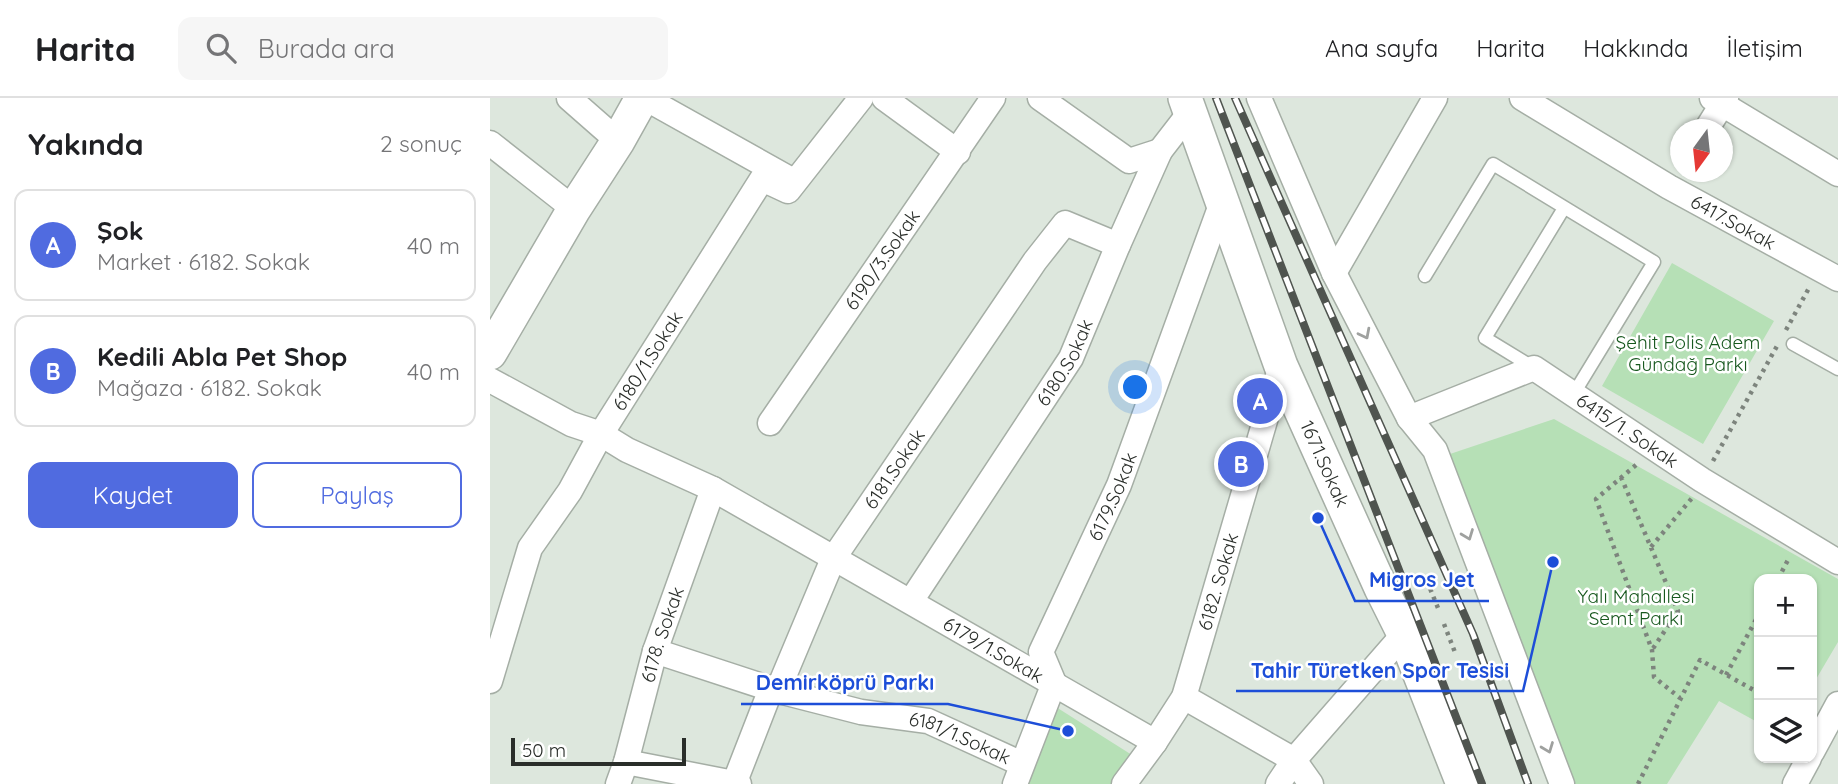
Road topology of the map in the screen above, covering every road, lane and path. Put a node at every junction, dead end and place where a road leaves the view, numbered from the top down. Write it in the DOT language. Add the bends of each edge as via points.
graph roads {
  1 [pos="569,98"];
  2 [pos="643,98"];
  3 [pos="861,98"];
  4 [pos="884,98"];
  5 [pos="993,98"];
  6 [pos="1040,98"];
  7 [pos="1435,98"];
  8 [pos="1522,98"];
  9 [pos="1720,100"];
  10 [pos="1188,104"];
  11 [pos="1267,104"];
  12 [pos="1711,119"];
  13 [pos="618,141"];
  14 [pos="490,143"];
  15 [pos="1160,151"];
  16 [pos="958,152"];
  17 [pos="1838,174"];
  18 [pos="1670,175"];
  19 [pos="795,182"];
  20 [pos="1681,182"];
  21 [pos="1222,202"];
  22 [pos="1564,208"];
  23 [pos="574,209"];
  24 [pos="1118,245"];
  25 [pos="1334,273"];
  26 [pos="1829,274"];
  27 [pos="1424,276"];
  28 [pos="1793,344"];
  29 [pos="490,353"];
  30 [pos="1281,366"];
  31 [pos="1534,368"];
  32 [pos="1838,369"];
  33 [pos="490,380"];
  34 [pos="1573,395"];
  35 [pos="1409,418"];
  36 [pos="771,423"];
  37 [pos="601,434"];
  38 [pos="1636,465"];
  39 [pos="1621,477"];
  40 [pos="1697,488"];
  41 [pos="713,489"];
  42 [pos="1651,547"];
  43 [pos="1792,553"];
  44 [pos="833,559"];
  45 [pos="1838,562"];
  46 [pos="1781,574"];
  47 [pos="1427,581"];
  48 [pos="911,601"];
  49 [pos="1438,608"];
  50 [pos="1754,623"];
  51 [pos="1444,624"];
  52 [pos="1404,634"];
  53 [pos="655,650"];
  54 [pos="1652,650"];
  55 [pos="1455,655"];
  56 [pos="1726,675"];
  57 [pos="490,681"];
  58 [pos="1054,683"];
  59 [pos="771,690"];
  60 [pos="1754,690"];
  61 [pos="1184,697"];
  62 [pos="1680,698"];
  63 [pos="1838,704"];
  64 [pos="1156,742"];
  65 [pos="1817,743"];
  66 [pos="1294,760"];
  67 [pos="1806,763"];
  68 [pos="622,773"];
  69 [pos="1019,774"];
  70 [pos="736,784"];
  71 [pos="1124,784"];
  72 [pos="1278,784"];
  73 [pos="1311,784"];
  74 [pos="1463,784"];
  75 [pos="1562,784"];
  76 [pos="1638,784"];
  77 [pos="1795,784"];
  1 -- 13 [label="street"];
  2 -- 13 [label="street"];
  2 -- 19 [label="street"];
  3 -- 19 [label="street"];
  4 -- 16 [label="street"];
  5 -- 16 [label="street, 6190/3.Sokak"];
  6 -- 15 [label="street" via="1129,161"];
  7 -- 25 [label="street"];
  8 -- 18 [label="street, 6417.Sokak"];
  9 -- 12 [label="street"];
  9 -- 17 [label="street"];
  10 -- 15 [label="street, 6180.Sokak"];
  10 -- 21 [label="street, 1671.Sokak"];
  11 -- 25 [label="street"];
  13 -- 23 [label="street"];
  14 -- 23 [label="street"];
  15 -- 24 [label="street, 6180.Sokak"];
  16 -- 36 [label="street, 6190/3.Sokak"];
  19 -- 37 [label="street, 6180/1.Sokak" via="788,191 762,179"];
  20 -- 26 [label="street, 6417.Sokak"];
  21 -- 30 [label="street, 1671.Sokak"];
  21 -- 58 [label="street, 6179.Sokak" via="1119,485 1041,652"];
  22 -- 27 [label="lane" via="1493,164"];
  22 -- 31 [label="lane" via="1485,338"];
  22 -- 34 [label="lane" via="1654,262"];
  23 -- 29 [label="street"];
  24 -- 44 [label="street, 6181.Sokak" via="1065,223"];
  24 -- 48 [label="street, 6180.Sokak" via="1071,358"];
  25 -- 35 [label="street, one-way"];
  26 -- 40 [label="path"];
  28 -- 32 [label="lane"];
  30 -- 52 [label="street, 1671.Sokak"];
  30 -- 61 [label="street, 6182. Sokak"];
  31 -- 34 [label="street, 6415/1. Sokak"];
  31 -- 35 [label="street"];
  33 -- 37 [label="street" via="571,424"];
  34 -- 40 [label="street, 6415/1. Sokak"];
  35 -- 75 [label="street, one-way" via="1436,450"];
  37 -- 41 [label="street"];
  37 -- 57 [label="street, 6180/1.Sokak" via="570,491 530,548"];
  38 -- 39 [label="path"];
  39 -- 42 [label="path"];
  39 -- 54 [label="path" via="1596,499"];
  40 -- 42 [label="path"];
  40 -- 45 [label="street, 6415/1. Sokak"];
  41 -- 44 [label="street"];
  41 -- 53 [label="street, 6178. Sokak"];
  42 -- 54 [label="path" via="1678,611"];
  43 -- 46 [label="path"];
  44 -- 48 [label="street, 6179/1.Sokak"];
  44 -- 59 [label="street, 6181.Sokak" via="781,683"];
  47 -- 49 [label="path"];
  48 -- 58 [label="street, 6179/1.Sokak"];
  50 -- 56 [label="path"];
  51 -- 55 [label="path"];
  52 -- 66 [label="street"];
  52 -- 74 [label="street, 1671.Sokak"];
  53 -- 59 [label="street, 6181/1.Sokak"];
  53 -- 68 [label="street, 6178. Sokak"];
  54 -- 62 [label="path" via="1654,677"];
  56 -- 60 [label="path"];
  56 -- 62 [label="path" via="1700,660"];
  58 -- 64 [label="street, 6179/1.Sokak"];
  58 -- 69 [label="street"];
  59 -- 69 [label="street, 6181/1.Sokak" via="861,712 928,721"];
  59 -- 70 [label="street, 6181.Sokak"];
  61 -- 64 [label="street, 6182. Sokak"];
  61 -- 66 [label="street"];
  62 -- 76 [label="path"];
  63 -- 65 [label="street"];
  64 -- 71 [label="street, 6182. Sokak"];
  66 -- 72 [label="street"];
  66 -- 73 [label="street"];
  67 -- 77 [label="street"];
  68 -- 70 [label="street"];
}
